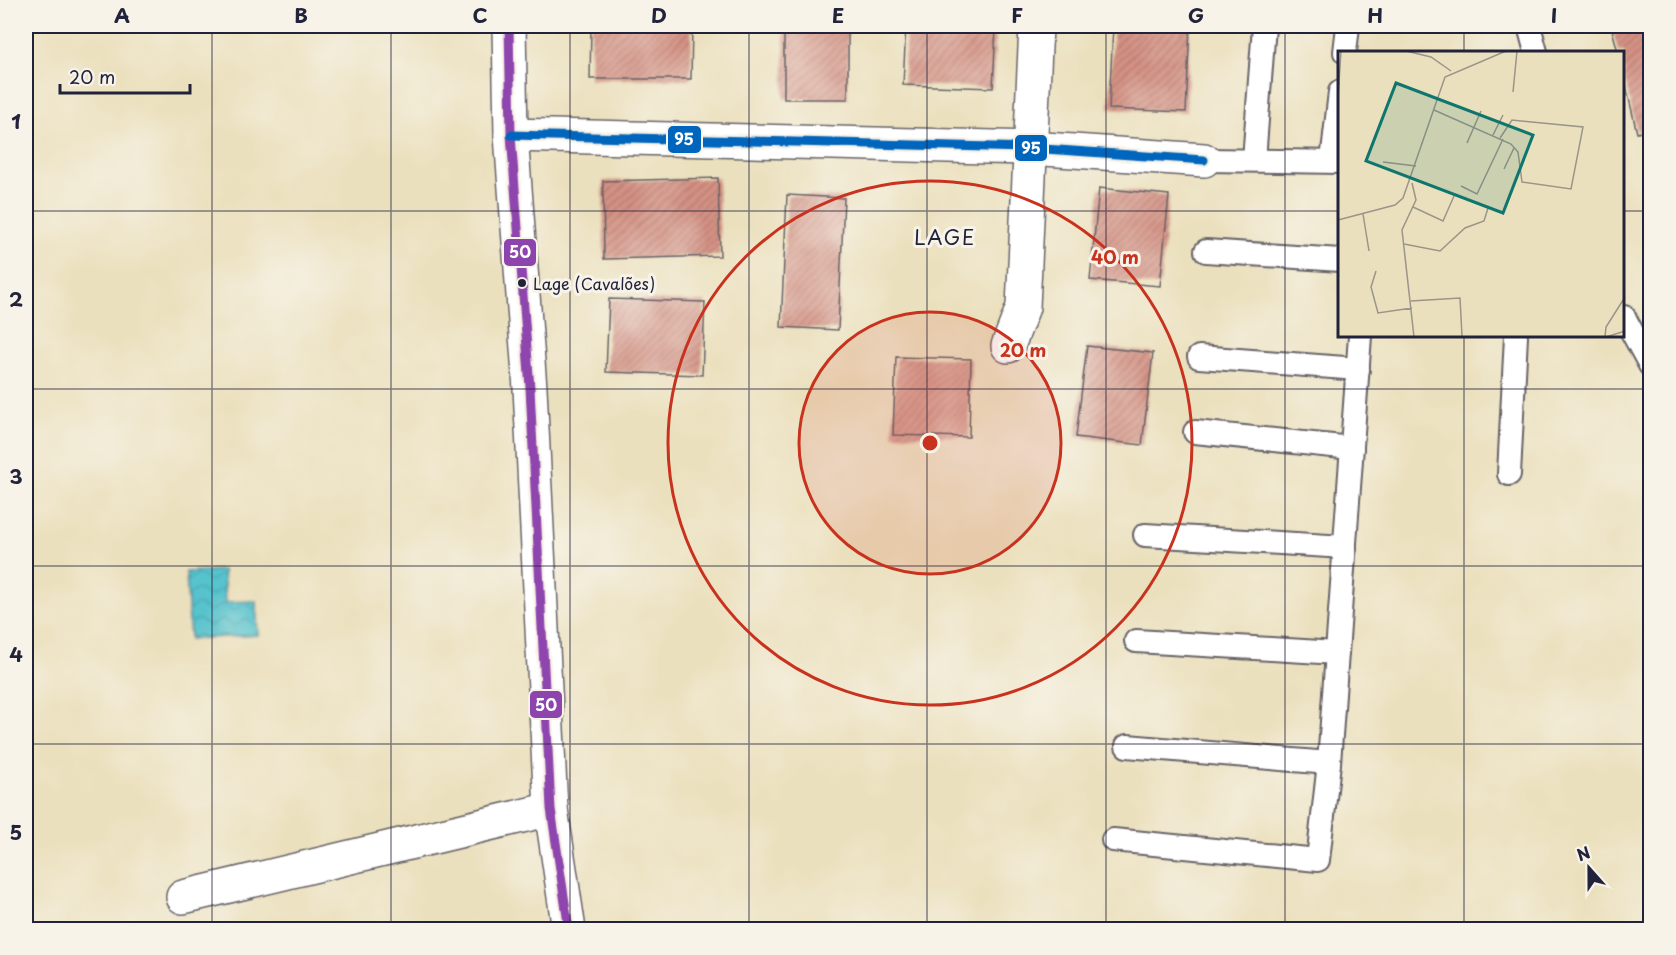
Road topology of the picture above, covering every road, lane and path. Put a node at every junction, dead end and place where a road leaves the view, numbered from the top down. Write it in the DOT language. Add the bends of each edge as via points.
graph roads {
  1 [pos="508,26"];
  2 [pos="1036,26"];
  3 [pos="1264,26"];
  4 [pos="1348,26"];
  5 [pos="1529,26"];
  6 [pos="1345,51"];
  7 [pos="1536,51"];
  8 [pos="1338,127"];
  9 [pos="511,135"];
  10 [pos="1030,148"];
  11 [pos="1204,160"];
  12 [pos="1254,160"];
  13 [pos="1336,162"];
  14 [pos="1206,252"];
  15 [pos="1338,260"];
  16 [pos="1625,321"];
  17 [pos="1360,338"];
  18 [pos="1516,338"];
  19 [pos="1008,346"];
  20 [pos="1199,357"];
  21 [pos="1650,365"];
  22 [pos="1358,369"];
  23 [pos="1195,432"];
  24 [pos="1352,448"];
  25 [pos="1509,474"];
  26 [pos="1145,535"];
  27 [pos="1345,547"];
  28 [pos="1136,641"];
  29 [pos="1337,652"];
  30 [pos="1126,746"];
  31 [pos="1329,763"];
  32 [pos="551,809"];
  33 [pos="1113,840"];
  34 [pos="183,897"];
  35 [pos="569,930"];
  1 -- 9 [label="street"];
  2 -- 10 [label="street"];
  3 -- 12 [label="lane"];
  4 -- 6 [label="lane"];
  5 -- 7 [label="lane"];
  8 -- 13 [label="lane"];
  9 -- 10 [label="street"];
  9 -- 32 [label="street" via="530,388"];
  10 -- 11 [label="street"];
  10 -- 19 [label="street" via="1023,307"];
  11 -- 12 [label="lane"];
  12 -- 13 [label="lane"];
  14 -- 15 [label="lane"];
  16 -- 21 [label="lane"];
  17 -- 22 [label="lane"];
  18 -- 25 [label="lane"];
  20 -- 22 [label="lane"];
  22 -- 24 [label="lane"];
  23 -- 24 [label="lane"];
  24 -- 27 [label="lane"];
  26 -- 27 [label="lane"];
  27 -- 29 [label="lane"];
  28 -- 29 [label="lane"];
  29 -- 31 [label="lane"];
  30 -- 31 [label="lane"];
  31 -- 33 [label="lane" via="1318,860"];
  32 -- 34 [label="street"];
  32 -- 35 [label="street"];
}
